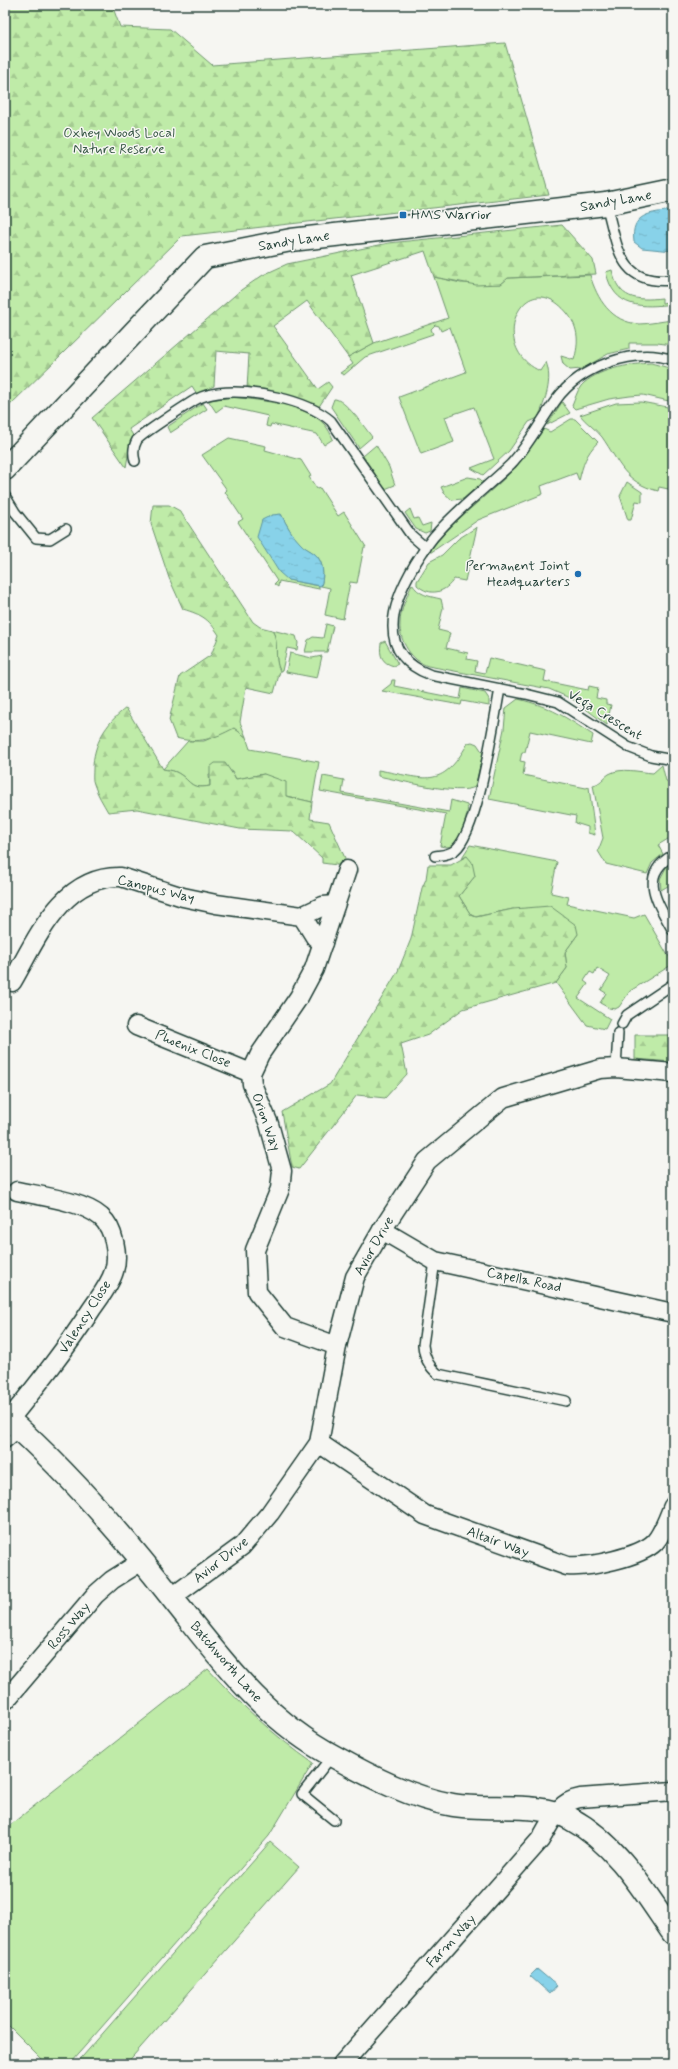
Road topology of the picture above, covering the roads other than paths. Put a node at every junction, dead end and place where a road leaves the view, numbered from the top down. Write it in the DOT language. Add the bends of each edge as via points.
graph roads {
  1 [pos="673,190"];
  2 [pos="606,204"];
  3 [pos="673,280"];
  4 [pos="673,360"];
  5 [pos="135,461"];
  6 [pos="5,469"];
  7 [pos="5,496"];
  8 [pos="66,529"];
  9 [pos="426,548"];
  10 [pos="500,689"];
  11 [pos="673,760"];
  12 [pos="673,855"];
  13 [pos="435,856"];
  14 [pos="347,870"];
  15 [pos="335,905"];
  16 [pos="302,916"];
  17 [pos="673,931"];
  18 [pos="322,943"];
  19 [pos="12,982"];
  20 [pos="673,984"];
  21 [pos="622,1024"];
  22 [pos="136,1026"];
  23 [pos="618,1033"];
  24 [pos="616,1068"];
  25 [pos="251,1073"];
  26 [pos="673,1073"];
  27 [pos="17,1191"];
  28 [pos="382,1230"];
  29 [pos="435,1261"];
  30 [pos="673,1313"];
  31 [pos="337,1346"];
  32 [pos="566,1402"];
  33 [pos="10,1428"];
  34 [pos="319,1443"];
  35 [pos="673,1506"];
  36 [pos="142,1561"];
  37 [pos="172,1597"];
  38 [pos="5,1701"];
  39 [pos="332,1756"];
  40 [pos="673,1791"];
  41 [pos="554,1813"];
  42 [pos="334,1820"];
  43 [pos="673,1933"];
  44 [pos="342,2064"];
  1 -- 2 [label="street, Sandy Lane"];
  2 -- 3 [label="lane" via="621,255 630,270 648,280"];
  2 -- 6 [label="street, Sandy Lane" via="291,240 205,257"];
  4 -- 9 [label="lane, Vega Crescent" via="648,356 622,359 597,368 565,389 515,460 449,521"];
  5 -- 9 [label="lane" via="133,451 138,439 198,399 217,393 240,393 291,401 331,421 411,535"];
  7 -- 8 [label="lane" via="36,538 50,539"];
  9 -- 10 [label="lane, Vega Crescent" via="406,579 394,611 392,626 396,645 408,662 418,670"];
  10 -- 11 [label="lane, Vega Crescent" via="558,702 628,747 651,756"];
  10 -- 13 [label="lane" via="479,800 458,847 450,853"];
  12 -- 17 [label="lane" via="658,867 652,883 658,903"];
  14 -- 15 [label="street, Orion Way"];
  15 -- 16 [label="street" via="323,906"];
  15 -- 18 [label="street, Orion Way"];
  16 -- 18 [label="street"];
  16 -- 19 [label="street, Canopus Way" via="183,897 121,877 99,880 86,883 63,901 44,927"];
  18 -- 25 [label="street, Orion Way" via="299,997 260,1054"];
  20 -- 21 [label="lane" via="626,1015"];
  22 -- 25 [label="street, Phoenix Close"];
  23 -- 24 [label="lane"];
  24 -- 26 [label="street, Avior Drive"];
  24 -- 28 [label="street, Avior Drive" via="600,1070 503,1098 427,1161"];
  25 -- 31 [label="street, Orion Way" via="252,1084 269,1124 282,1171 280,1189 255,1250 257,1292 285,1328"];
  27 -- 33 [label="street, Valency Close" via="78,1205 101,1217 107,1225 116,1255 114,1271 105,1289"];
  28 -- 29 [label="street, Capella Road"];
  28 -- 31 [label="street, Avior Drive" via="355,1277"];
  29 -- 30 [label="street, Capella Road"];
  29 -- 32 [label="lane" via="423,1345 431,1368 438,1374"];
  31 -- 34 [label="street, Avior Drive"];
  33 -- 36 [label="street, Batchworth Lane" via="70,1479"];
  34 -- 35 [label="street, Altair Way" via="425,1515 567,1566 590,1565 648,1547 656,1541"];
  34 -- 37 [label="street, Avior Drive" via="266,1518 242,1546"];
  36 -- 37 [label="street, Batchworth Lane"];
  36 -- 38 [label="street, Ross Way" via="112,1580 95,1595"];
  37 -- 39 [label="street, Batchworth Lane" via="246,1689 281,1721"];
  39 -- 41 [label="street, Batchworth Lane" via="402,1790 450,1804"];
  39 -- 42 [label="lane" via="302,1794"];
  40 -- 41 [label="street" via="572,1799"];
  41 -- 43 [label="street, Batchworth Lane" via="583,1826 615,1854"];
  41 -- 44 [label="street, Farm Way" via="540,1840"];
}
